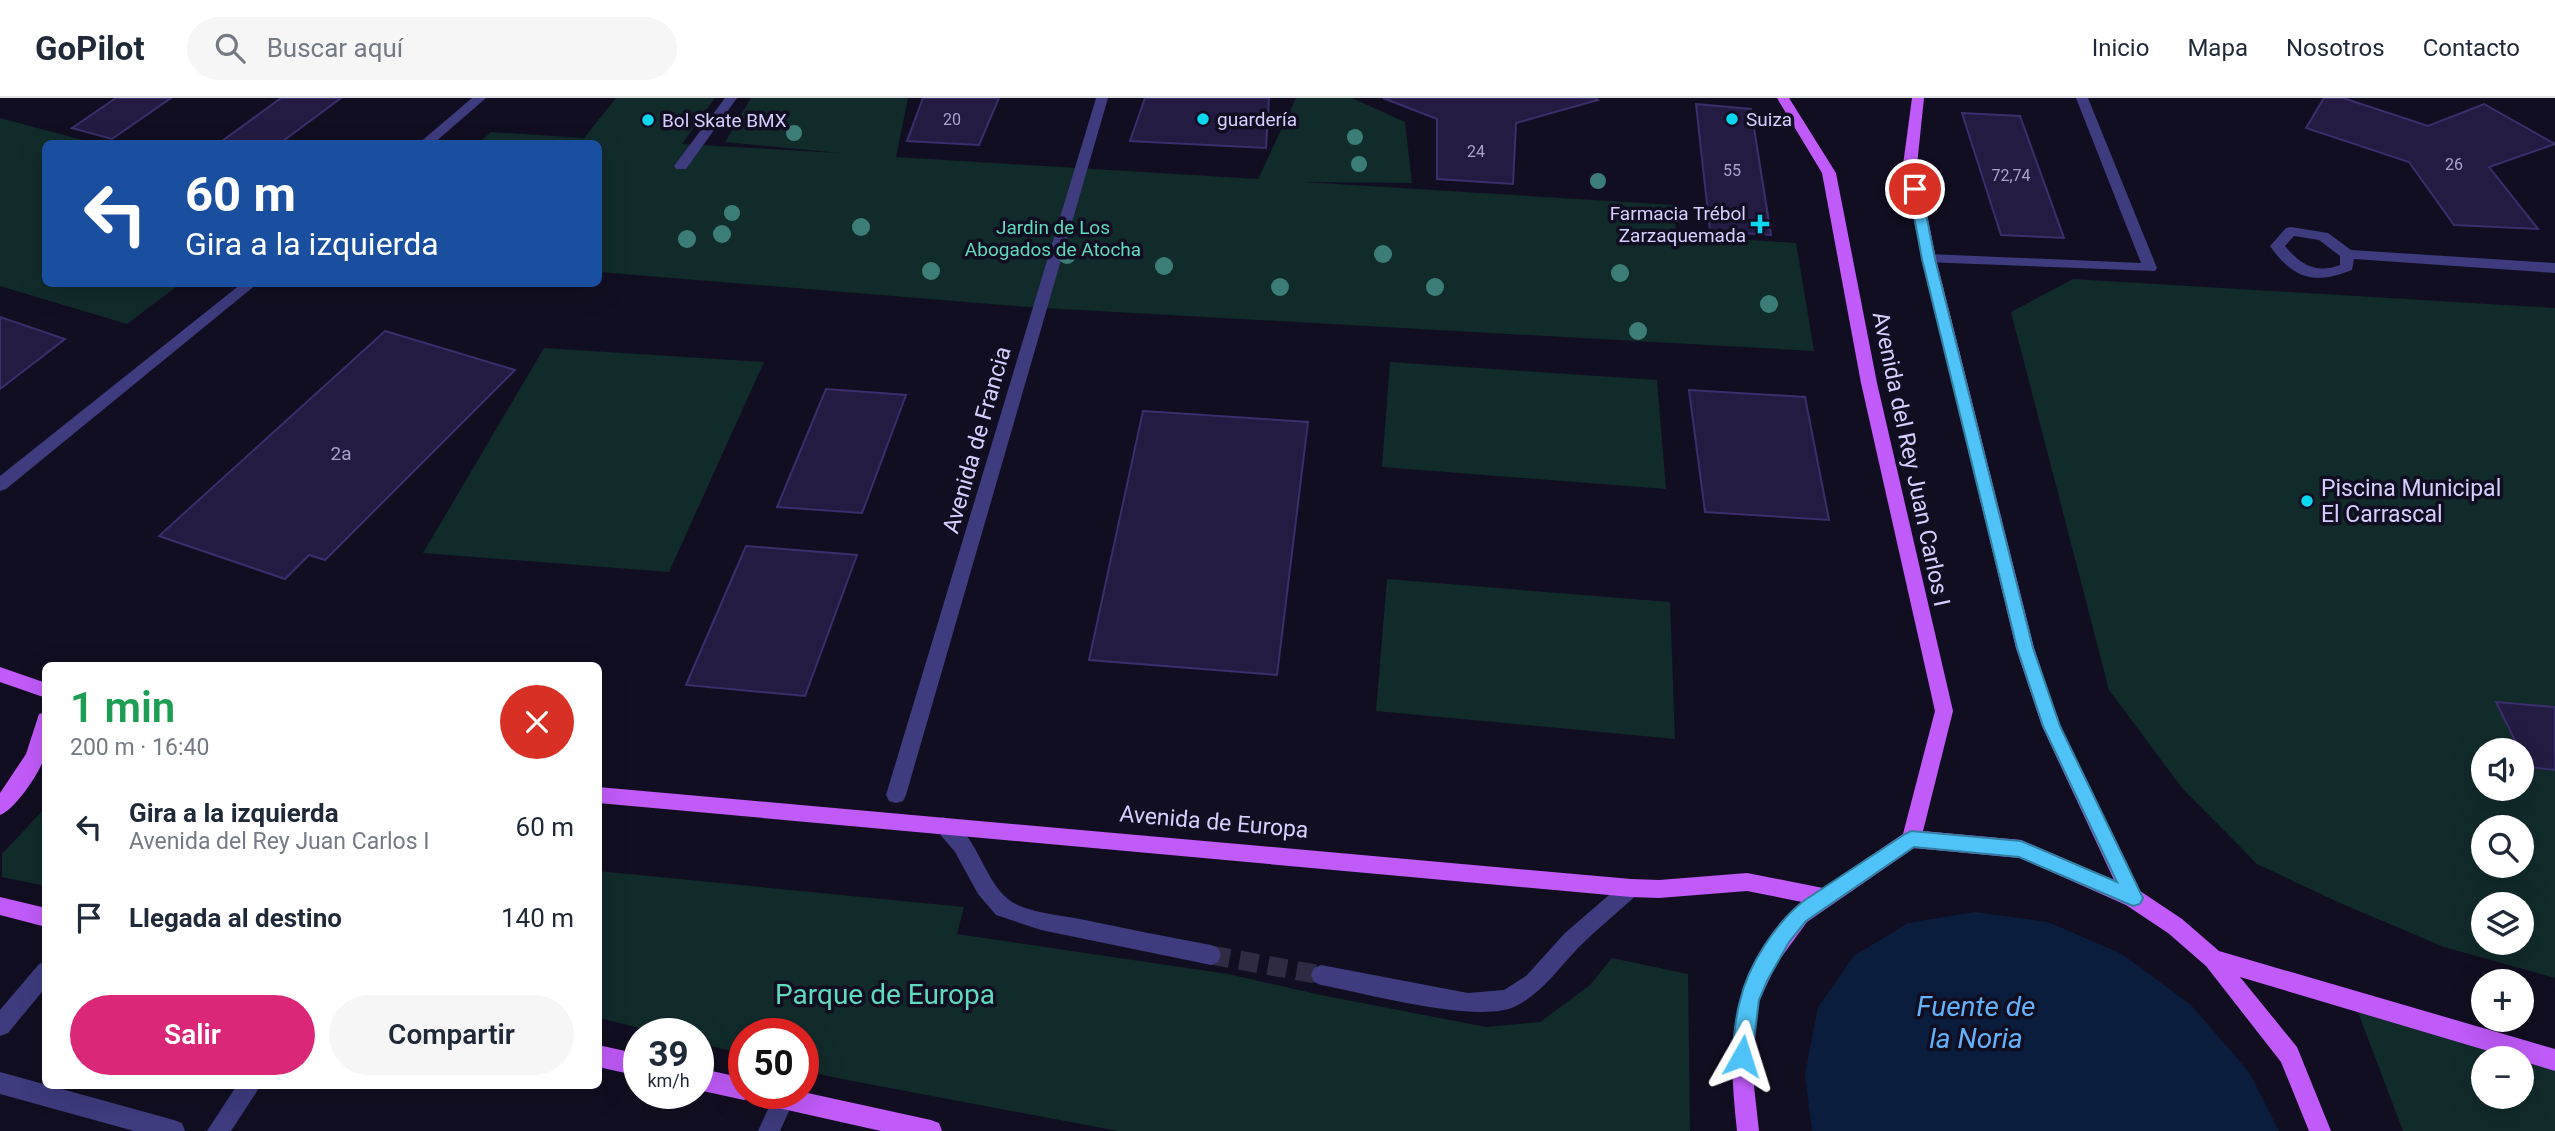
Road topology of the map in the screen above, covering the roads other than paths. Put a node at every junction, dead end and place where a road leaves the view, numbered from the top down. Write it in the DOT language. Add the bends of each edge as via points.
graph roads {
  1 [pos="480,98"];
  2 [pos="731,98"];
  3 [pos="1102,98"];
  4 [pos="1783,98"];
  5 [pos="1918,98"];
  6 [pos="2082,98"];
  7 [pos="429,140"];
  8 [pos="681,166"];
  9 [pos="2347,254"];
  10 [pos="1928,259"];
  11 [pos="2555,268"];
  12 [pos="246,287"];
  13 [pos="0,485"];
  14 [pos="0,674"];
  15 [pos="42,690"];
  16 [pos="42,737"];
  17 [pos="602,795"];
  18 [pos="895,795"];
  19 [pos="0,807"];
  20 [pos="943,826"];
  21 [pos="1911,839"];
  22 [pos="1631,888"];
  23 [pos="1824,897"];
  24 [pos="2133,898"];
  25 [pos="0,906"];
  26 [pos="42,917"];
  27 [pos="1211,955"];
  28 [pos="2213,959"];
  29 [pos="1321,975"];
  30 [pos="42,976"];
  31 [pos="0,1026"];
  32 [pos="602,1057"];
  33 [pos="2555,1060"];
  34 [pos="623,1061"];
  35 [pos="0,1083"];
  36 [pos="247,1089"];
  37 [pos="819,1106"];
  38 [pos="773,1109"];
  39 [pos="174,1131"];
  40 [pos="218,1131"];
  41 [pos="769,1131"];
  42 [pos="931,1131"];
  43 [pos="1748,1131"];
  44 [pos="2320,1131"];
  1 -- 7 [label="street"];
  2 -- 8 [label="street"];
  3 -- 18 [label="street, Avenida de Francia"];
  4 -- 21 [label="main road, Avenida del Rey Juan Carlos I" via="1829,173 1869,383 1944,711"];
  5 -- 10 [label="main road" via="1910,165"];
  6 -- 10 [label="street" via="2150,268"];
  9 -- 9 [label="street" via="2323,236 2291,231 2277,246 2296,268 2329,276 2347,267"];
  9 -- 11 [label="street"];
  10 -- 24 [label="main road" via="2025,648 2052,726"];
  12 -- 13 [label="street"];
  14 -- 15 [label="main road"];
  16 -- 19 [label="main road" via="30,769"];
  17 -- 20 [label="main road, Avenida de Europa"];
  20 -- 22 [label="main road, Avenida de Europa"];
  20 -- 27 [label="street" via="962,846 985,888 1003,908 1041,921"];
  21 -- 23 [label="main road"];
  21 -- 24 [label="main road" via="2021,849"];
  22 -- 23 [label="main road, Avenida de Europa" via="1747,882"];
  22 -- 29 [label="street" via="1572,940 1533,983 1494,1003 1468,1003"];
  23 -- 43 [label="main road" via="1783,936 1749,1000 1742,1056"];
  24 -- 28 [label="main road"];
  25 -- 26 [label="main road"];
  28 -- 33 [label="main road"];
  28 -- 44 [label="main road" via="2289,1055"];
  30 -- 31 [label="street"];
  32 -- 34 [label="main road"];
  35 -- 39 [label="street"];
  36 -- 40 [label="street"];
  37 -- 42 [label="main road"];
  38 -- 41 [label="street"];
}
